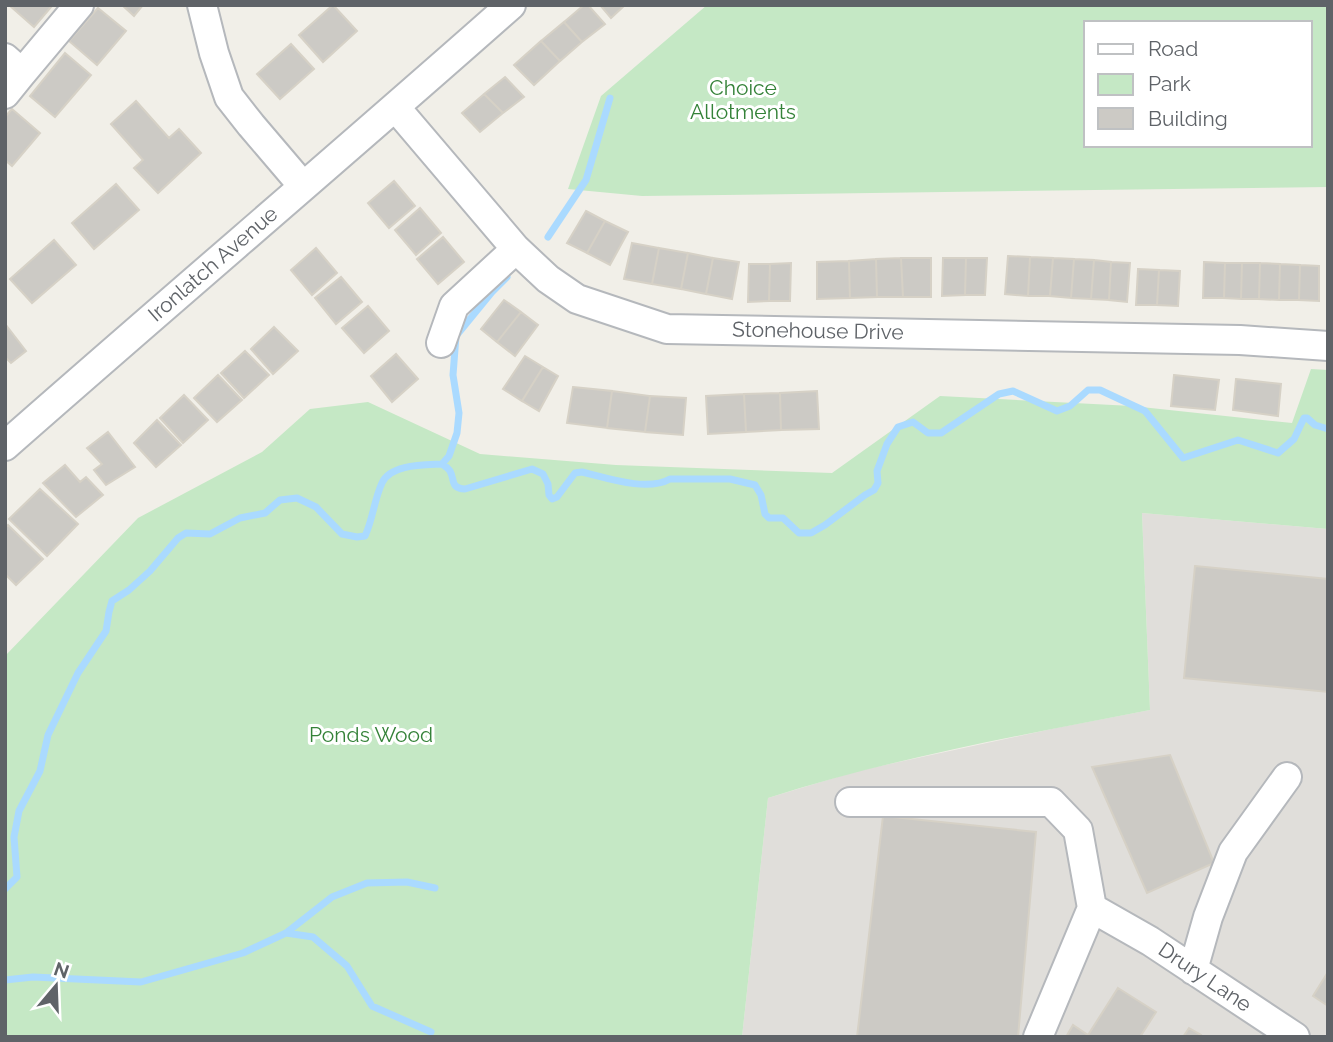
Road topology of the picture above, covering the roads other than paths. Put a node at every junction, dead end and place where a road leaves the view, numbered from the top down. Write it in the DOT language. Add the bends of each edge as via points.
graph roads {
  1 [pos="79,5"];
  2 [pos="202,5"];
  3 [pos="511,5"];
  4 [pos="11,75"];
  5 [pos="396,108"];
  6 [pos="303,186"];
  7 [pos="516,249"];
  8 [pos="441,343"];
  9 [pos="1328,346"];
  10 [pos="5,446"];
  11 [pos="1287,777"];
  12 [pos="850,802"];
  13 [pos="1092,908"];
  14 [pos="1193,970"];
  15 [pos="1038,1037"];
  16 [pos="1295,1037"];
  1 -- 4 [label="street"];
  2 -- 6 [label="street" via="229,97"];
  3 -- 5 [label="street, Ironlatch Avenue"];
  5 -- 6 [label="street, Ironlatch Avenue"];
  5 -- 7 [label="street, Stonehouse Drive"];
  6 -- 10 [label="street, Ironlatch Avenue"];
  7 -- 8 [label="street" via="454,306"];
  7 -- 9 [label="street, Stonehouse Drive" via="577,299 667,329 1240,340"];
  11 -- 14 [label="street" via="1233,852"];
  12 -- 13 [label="street" via="1051,802 1078,830"];
  13 -- 14 [label="street, Drury Lane"];
  13 -- 15 [label="street"];
  14 -- 16 [label="street, Drury Lane"];
}
